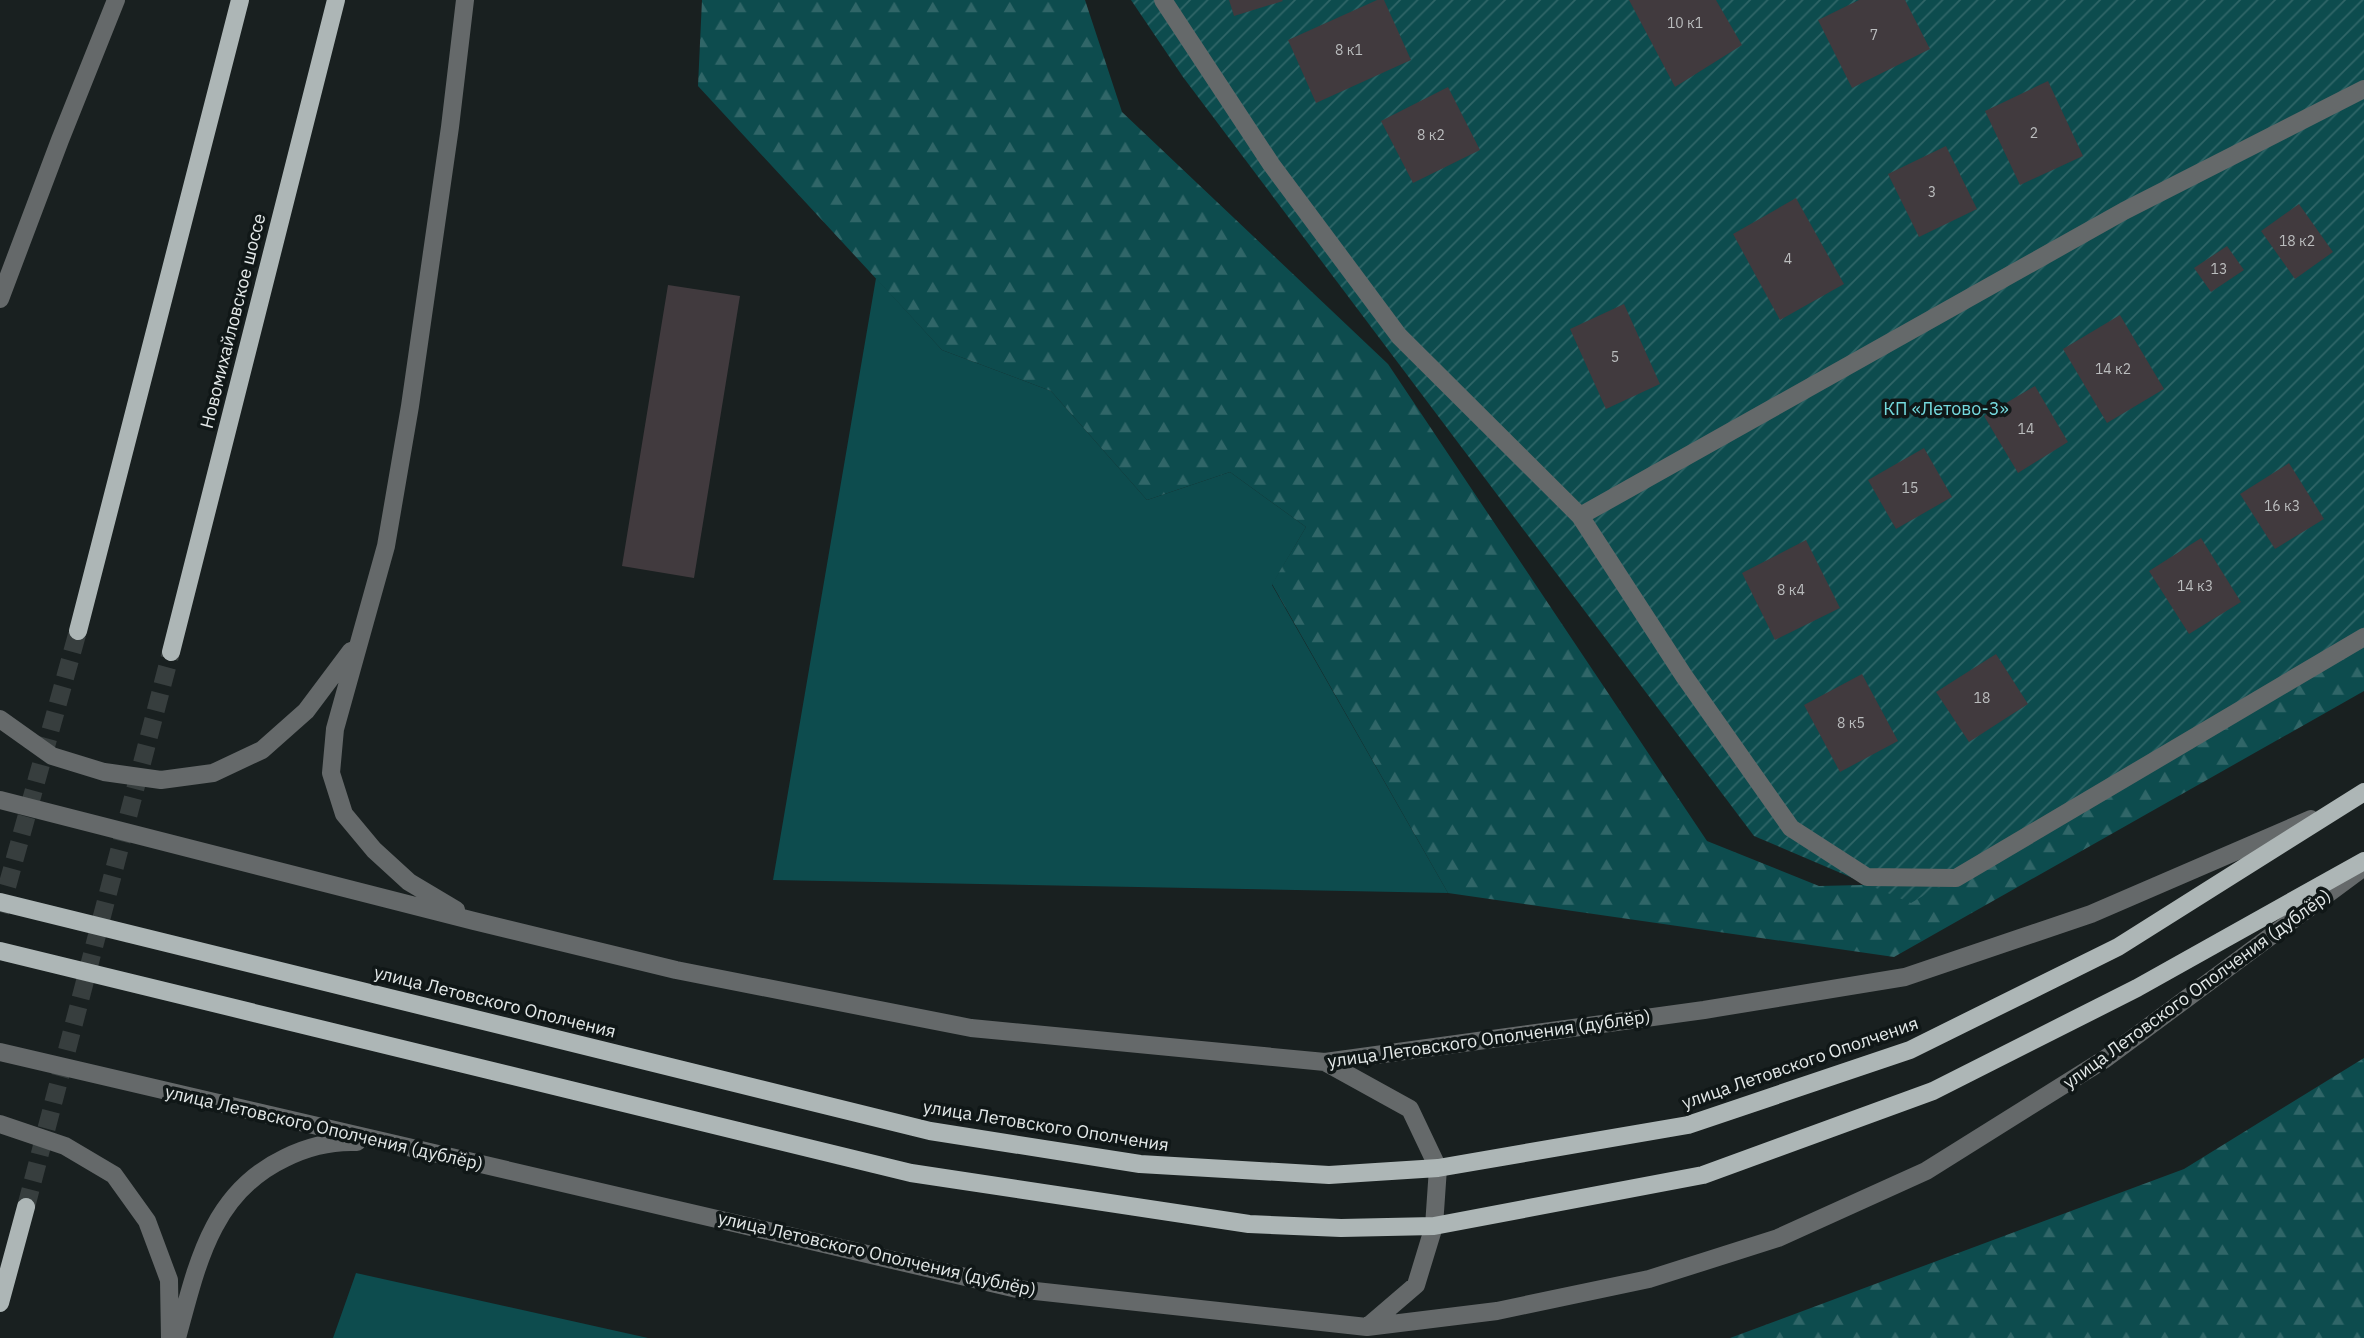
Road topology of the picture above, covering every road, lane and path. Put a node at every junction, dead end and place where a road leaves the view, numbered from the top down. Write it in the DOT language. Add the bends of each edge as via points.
graph roads {
  1 [pos="116,0"];
  2 [pos="240,0"];
  3 [pos="336,0"];
  4 [pos="465,0"];
  5 [pos="1163,0"];
  6 [pos="2364,89"];
  7 [pos="0,299"];
  8 [pos="1580,516"];
  9 [pos="78,631"];
  10 [pos="2364,637"];
  11 [pos="357,643"];
  12 [pos="171,652"];
  13 [pos="0,719"];
  14 [pos="2364,792"];
  15 [pos="0,800"];
  16 [pos="2340,807"];
  17 [pos="2364,861"];
  18 [pos="2364,867"];
  19 [pos="0,902"];
  20 [pos="474,921"];
  21 [pos="0,951"];
  22 [pos="0,1052"];
  23 [pos="1325,1062"];
  24 [pos="0,1124"];
  25 [pos="394,1144"];
  26 [pos="1438,1168"];
  27 [pos="26,1207"];
  28 [pos="1434,1226"];
  29 [pos="0,1303"];
  30 [pos="1367,1327"];
  31 [pos="170,1338"];
  32 [pos="177,1338"];
  1 -- 7 [label="street"];
  2 -- 9 [label="main road"];
  3 -- 12 [label="main road, Новомихайловское шоссе"];
  4 -- 11 [label="street" via="408,419 386,546"];
  5 -- 8 [label="street" via="1271,164 1399,336"];
  6 -- 8 [label="street" via="2124,211"];
  8 -- 10 [label="street" via="1791,828 1867,877 1956,878"];
  11 -- 13 [label="street" via="306,711 262,750 213,773 161,780 104,772 52,756"];
  11 -- 20 [label="street" via="335,729 331,773 344,814 409,882"];
  14 -- 16 [label="main road, улица Летовского Ополчения"];
  15 -- 20 [label="street, улица Летовского Ополчения (дублёр)"];
  16 -- 23 [label="street, улица Летовского Ополчения (дублёр)" via="2091,914 1905,977 1704,1010"];
  16 -- 26 [label="main road, улица Летовского Ополчения" via="2118,947 1910,1050 1688,1125"];
  17 -- 28 [label="main road" via="2137,988 1933,1091 1703,1175"];
  18 -- 30 [label="street, улица Летовского Ополчения (дублёр)" via="2105,1059 1926,1171 1778,1238 1648,1279 1497,1311"];
  19 -- 26 [label="main road, улица Летовского Ополчения" via="930,1131 1140,1164 1329,1175"];
  20 -- 23 [label="street, улица Летовского Ополчения (дублёр)" via="676,970 971,1028"];
  21 -- 28 [label="main road" via="911,1173 1249,1224"];
  22 -- 25 [label="street, улица Летовского Ополчения (дублёр)"];
  23 -- 26 [label="street" via="1410,1109"];
  24 -- 31 [label="street" via="65,1146 114,1175 147,1221 169,1280"];
  25 -- 30 [label="street, улица Летовского Ополчения (дублёр)" via="1017,1289"];
  25 -- 32 [label="street" via="342,1142 301,1150 263,1168 235,1192 193,1278"];
  26 -- 28 [label="street"];
  27 -- 29 [label="main road"];
  28 -- 30 [label="street" via="1416,1285"];
}
